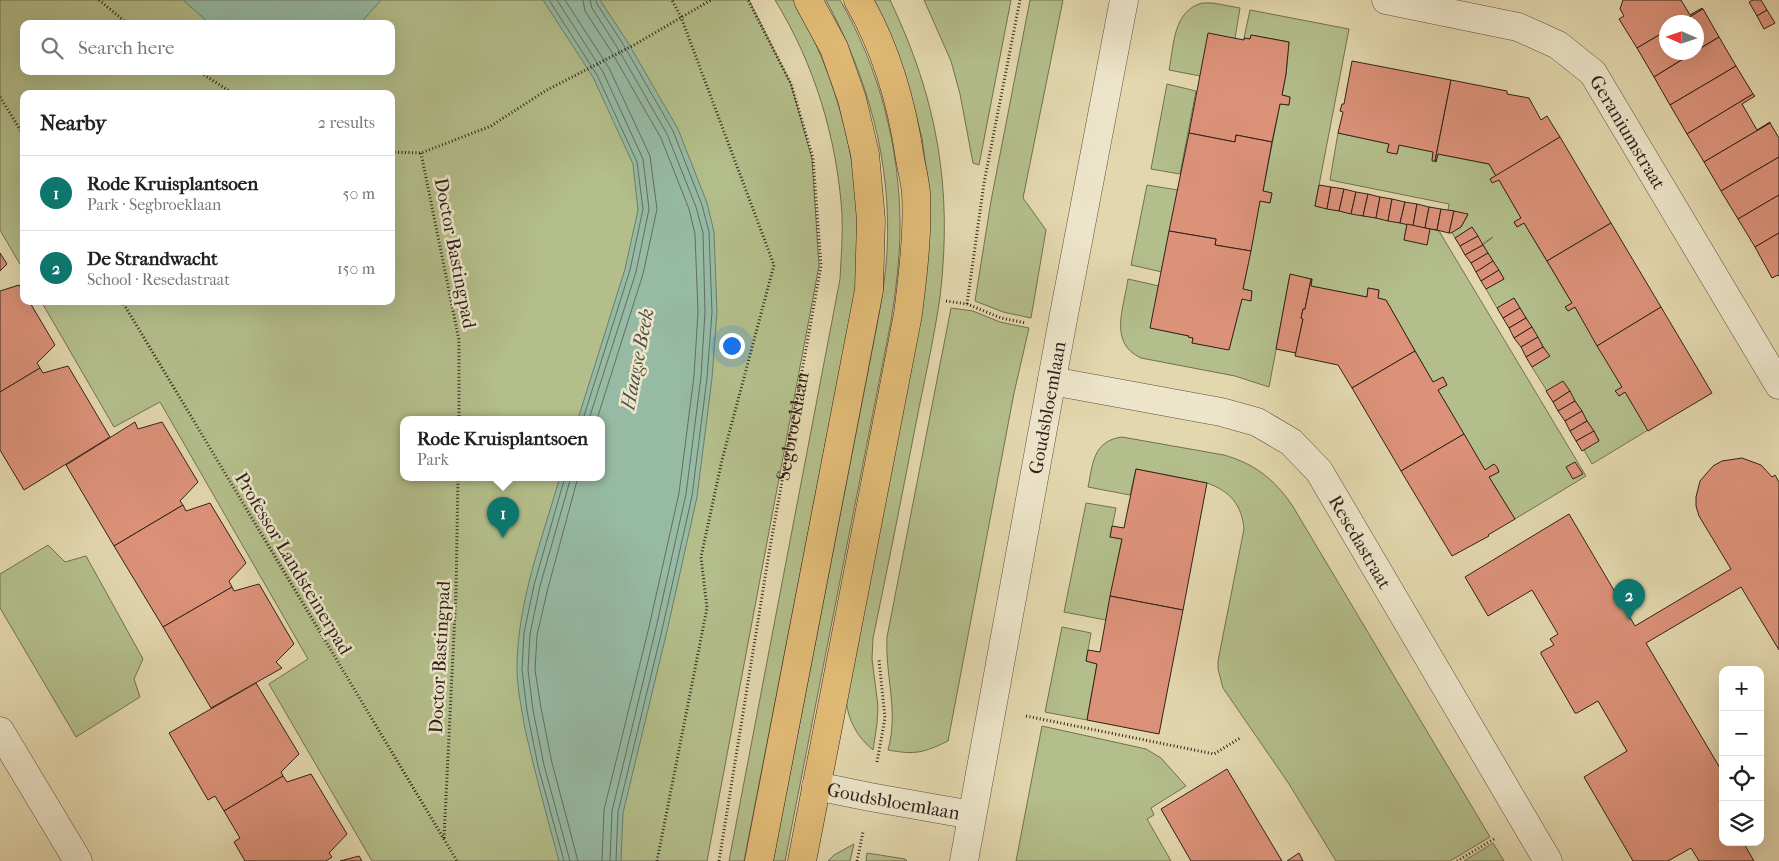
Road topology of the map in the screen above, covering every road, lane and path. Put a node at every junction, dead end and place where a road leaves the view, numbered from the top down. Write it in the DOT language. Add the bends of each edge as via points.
graph roads {
  1 [pos="99,0"];
  2 [pos="672,0"];
  3 [pos="711,0"];
  4 [pos="748,0"];
  5 [pos="808,0"];
  6 [pos="858,0"];
  7 [pos="1020,0"];
  8 [pos="1124,0"];
  9 [pos="1386,0"];
  10 [pos="681,17"];
  11 [pos="123,20"];
  12 [pos="204,75"];
  13 [pos="228,90"];
  14 [pos="0,96"];
  15 [pos="20,129"];
  16 [pos="395,152"];
  17 [pos="421,153"];
  18 [pos="946,301"];
  19 [pos="967,304"];
  20 [pos="124,305"];
  21 [pos="1061,330"];
  22 [pos="1052,381"];
  23 [pos="1779,385"];
  24 [pos="458,416"];
  25 [pos="458,481"];
  26 [pos="992,709"];
  27 [pos="1,735"];
  28 [pos="1240,738"];
  29 [pos="816,786"];
  30 [pos="972,815"];
  31 [pos="1525,820"];
  32 [pos="444,839"];
  33 [pos="78,861"];
  34 [pos="457,861"];
  35 [pos="658,861"];
  36 [pos="719,861"];
  37 [pos="759,861"];
  38 [pos="802,861"];
  39 [pos="964,861"];
  40 [pos="1457,861"];
  41 [pos="1548,861"];
  1 -- 11 [label="path"];
  2 -- 10 [label="path"];
  3 -- 10 [label="path"];
  4 -- 36 [label="path, Segbroeklaan" via="791,84 813,158 821,266 769,553"];
  5 -- 37 [label="main road" via="834,48 852,100 865,154 871,220 870,290"];
  6 -- 29 [label="main road" via="890,73 906,129 916,192 914,265 908,314"];
  7 -- 19 [label="path" via="984,183"];
  8 -- 21 [label="street, Goudsbloemlaan"];
  9 -- 23 [label="street, Geraniumstraat" via="1518,27 1558,45 1593,73"];
  10 -- 17 [label="path" via="545,90 491,126"];
  10 -- 35 [label="path" via="774,265 722,460 701,557 707,608"];
  12 -- 13 [label="path"];
  14 -- 15 [label="path"];
  16 -- 17 [label="path"];
  17 -- 24 [label="path, Doctor Bastingpad" via="460,340"];
  18 -- 19 [label="path"];
  19 -- 21 [label="path" via="1001,318"];
  20 -- 32 [label="path, Professor Landsteinerpad"];
  21 -- 22 [label="street, Goudsbloemlaan"];
  22 -- 26 [label="street, Goudsbloemlaan"];
  22 -- 31 [label="street, Resedastraat" via="1221,412 1257,422 1292,442 1319,471"];
  25 -- 32 [label="path, Doctor Bastingpad"];
  26 -- 28 [label="path" via="1214,754"];
  26 -- 30 [label="street, Goudsbloemlaan"];
  27 -- 33 [label="street"];
  29 -- 30 [label="street, Goudsbloemlaan"];
  29 -- 38 [label="main road"];
  30 -- 39 [label="street, Goudsbloemlaan"];
  31 -- 40 [label="path"];
  31 -- 41 [label="street, Resedastraat"];
  32 -- 34 [label="path, Professor Landsteinerpad"];
}
